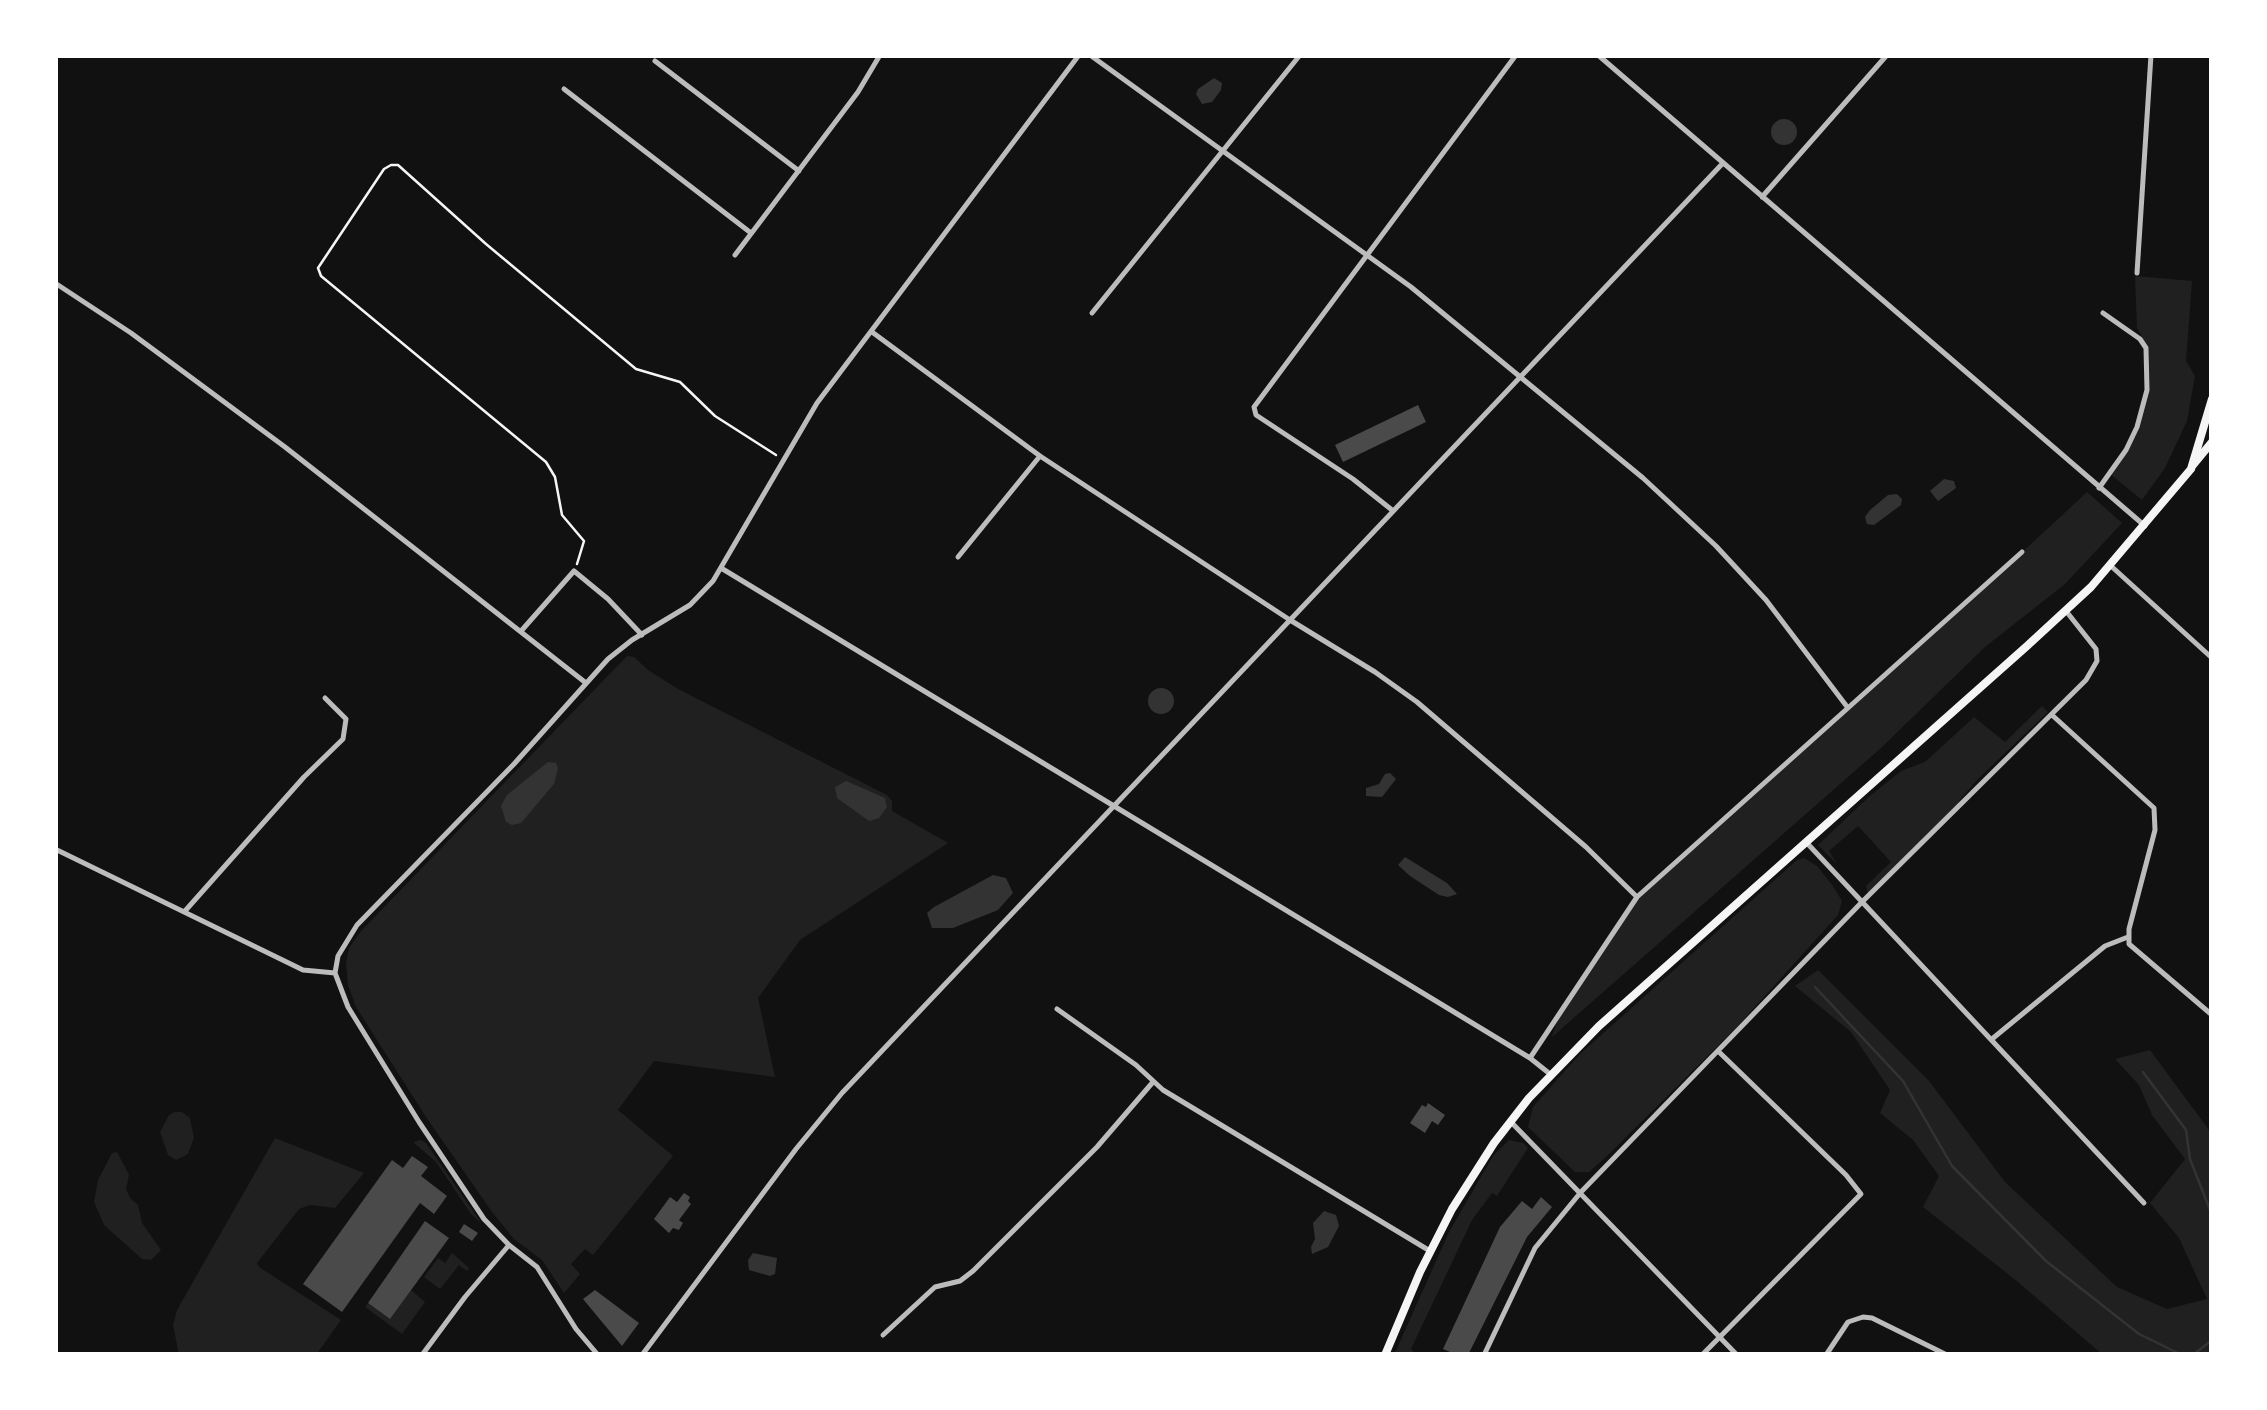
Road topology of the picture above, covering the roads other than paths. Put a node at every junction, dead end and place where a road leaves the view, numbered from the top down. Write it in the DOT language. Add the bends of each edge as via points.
graph roads {
  1 [pos="880,55"];
  2 [pos="1079,55"];
  3 [pos="1090,55"];
  4 [pos="1300,55"];
  5 [pos="1516,55"];
  6 [pos="1598,55"];
  7 [pos="1887,55"];
  8 [pos="2151,55"];
  9 [pos="655,61"];
  10 [pos="564,89"];
  11 [pos="1222,151"];
  12 [pos="1723,164"];
  13 [pos="799,171"];
  14 [pos="1762,197"];
  15 [pos="751,233"];
  16 [pos="734,255"];
  17 [pos="1367,258"];
  18 [pos="2137,273"];
  19 [pos="55,283"];
  20 [pos="1092,313"];
  21 [pos="2103,313"];
  22 [pos="872,332"];
  23 [pos="1522,377"];
  24 [pos="2212,400"];
  25 [pos="2212,442"];
  26 [pos="1040,456"];
  27 [pos="2190,468"];
  28 [pos="2099,488"];
  29 [pos="1392,510"];
  30 [pos="2145,526"];
  31 [pos="2022,552"];
  32 [pos="958,557"];
  33 [pos="2110,566"];
  34 [pos="720,568"];
  35 [pos="2066,611"];
  36 [pos="1290,620"];
  37 [pos="521,631"];
  38 [pos="642,634"];
  39 [pos="2212,658"];
  40 [pos="586,683"];
  41 [pos="326,698"];
  42 [pos="1848,708"];
  43 [pos="2052,715"];
  44 [pos="1114,804"];
  45 [pos="1806,842"];
  46 [pos="55,849"];
  47 [pos="1638,897"];
  48 [pos="1861,903"];
  49 [pos="185,911"];
  50 [pos="2128,937"];
  51 [pos="336,974"];
  52 [pos="1057,1009"];
  53 [pos="2212,1015"];
  54 [pos="1992,1039"];
  55 [pos="1718,1051"];
  56 [pos="1530,1058"];
  57 [pos="1550,1074"];
  58 [pos="1154,1082"];
  59 [pos="1510,1121"];
  60 [pos="1581,1192"];
  61 [pos="2144,1204"];
  62 [pos="508,1245"];
  63 [pos="1430,1251"];
  64 [pos="883,1335"];
  65 [pos="1719,1337"];
  66 [pos="422,1355"];
  67 [pos="598,1355"];
  68 [pos="642,1355"];
  69 [pos="1385,1355"];
  70 [pos="1484,1355"];
  71 [pos="1702,1355"];
  72 [pos="1738,1355"];
  73 [pos="1826,1355"];
  74 [pos="1948,1355"];
  1 -- 13 [label="street"];
  2 -- 22 [label="street"];
  3 -- 11 [label="street"];
  4 -- 11 [label="street"];
  5 -- 17 [label="street"];
  6 -- 12 [label="street"];
  7 -- 14 [label="street"];
  8 -- 18 [label="street"];
  9 -- 13 [label="street"];
  10 -- 15 [label="street"];
  11 -- 17 [label="street"];
  11 -- 20 [label="street"];
  12 -- 14 [label="street"];
  12 -- 23 [label="street"];
  13 -- 15 [label="street"];
  14 -- 28 [label="street"];
  15 -- 16 [label="street"];
  17 -- 23 [label="street"];
  17 -- 29 [label="street" via="1254,410"];
  19 -- 37 [label="street" via="285,447"];
  21 -- 28 [label="street" via="2146,348 2147,390 2137,427"];
  22 -- 26 [label="street"];
  22 -- 34 [label="street" via="818,403"];
  23 -- 29 [label="street"];
  23 -- 42 [label="street" via="1716,546"];
  24 -- 27 [label="main road"];
  25 -- 27 [label="main road"];
  26 -- 32 [label="street"];
  26 -- 36 [label="street"];
  27 -- 30 [label="main road"];
  28 -- 30 [label="street"];
  29 -- 36 [label="street"];
  30 -- 33 [label="main road"];
  31 -- 42 [label="street"];
  33 -- 35 [label="main road"];
  33 -- 39 [label="street"];
  34 -- 38 [label="street" via="696,600"];
  34 -- 44 [label="street"];
  35 -- 43 [label="street" via="2092,642 2097,661"];
  35 -- 45 [label="main road"];
  36 -- 44 [label="street"];
  36 -- 47 [label="street" via="1428,712"];
  37 -- 38 [label="street" via="574,571"];
  37 -- 40 [label="street"];
  38 -- 40 [label="street"];
  40 -- 51 [label="street" via="357,926 340,951"];
  41 -- 49 [label="street" via="346,719 343,740"];
  42 -- 47 [label="street"];
  43 -- 48 [label="street"];
  43 -- 50 [label="street" via="2156,813"];
  44 -- 56 [label="street"];
  44 -- 68 [label="street" via="842,1093"];
  45 -- 48 [label="street"];
  45 -- 57 [label="main road"];
  46 -- 49 [label="street"];
  47 -- 56 [label="street"];
  48 -- 54 [label="street"];
  48 -- 55 [label="street"];
  49 -- 51 [label="street" via="303,970"];
  50 -- 53 [label="street" via="2140,956"];
  50 -- 54 [label="street" via="2105,946"];
  51 -- 62 [label="street" via="348,1007 419,1122"];
  52 -- 58 [label="street"];
  54 -- 61 [label="street"];
  55 -- 60 [label="street"];
  55 -- 65 [label="street" via="1861,1194"];
  56 -- 57 [label="street"];
  57 -- 59 [label="main road"];
  58 -- 63 [label="street"];
  58 -- 64 [label="street" via="964,1279 934,1286"];
  59 -- 60 [label="street"];
  59 -- 63 [label="main road"];
  60 -- 65 [label="street"];
  60 -- 70 [label="street" via="1535,1248"];
  62 -- 66 [label="street"];
  62 -- 67 [label="street" via="538,1267"];
  63 -- 69 [label="main road"];
  65 -- 71 [label="street"];
  65 -- 72 [label="street"];
  73 -- 74 [label="street" via="1848,1322 1863,1316"];
}
